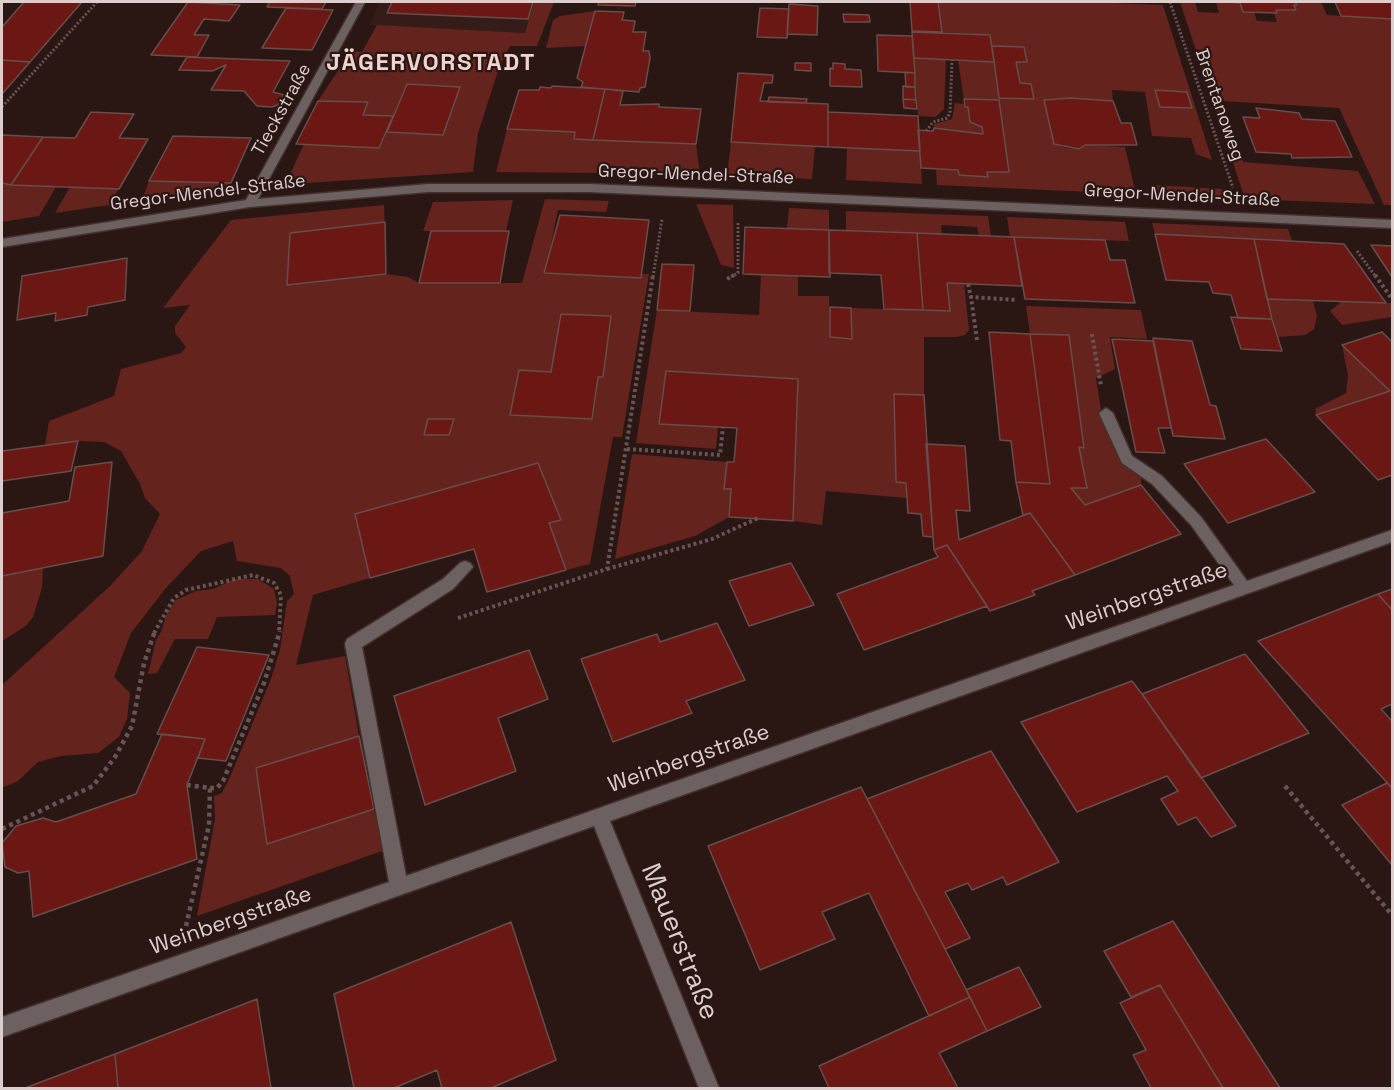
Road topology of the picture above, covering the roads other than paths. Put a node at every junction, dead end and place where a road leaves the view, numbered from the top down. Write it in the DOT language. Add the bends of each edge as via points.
graph roads {
  1 [pos="360,2"];
  2 [pos="250,203"];
  3 [pos="1392,224"];
  4 [pos="2,243"];
  5 [pos="1106,412"];
  6 [pos="1392,536"];
  7 [pos="465,567"];
  8 [pos="1244,588"];
  9 [pos="599,816"];
  10 [pos="399,886"];
  11 [pos="2,1027"];
  12 [pos="709,1089"];
  1 -- 2 [label="street, Tieckstraße"];
  2 -- 3 [label="street, Gregor-Mendel-Straße" via="428,188 666,192"];
  2 -- 4 [label="street, Gregor-Mendel-Straße"];
  5 -- 8 [label="street" via="1127,459 1156,480 1196,521"];
  6 -- 8 [label="street, Weinbergstraße"];
  7 -- 10 [label="street" via="448,584 353,644"];
  8 -- 9 [label="street, Weinbergstraße"];
  9 -- 10 [label="street, Weinbergstraße"];
  9 -- 12 [label="street, Mauerstraße"];
  10 -- 11 [label="street, Weinbergstraße"];
}
